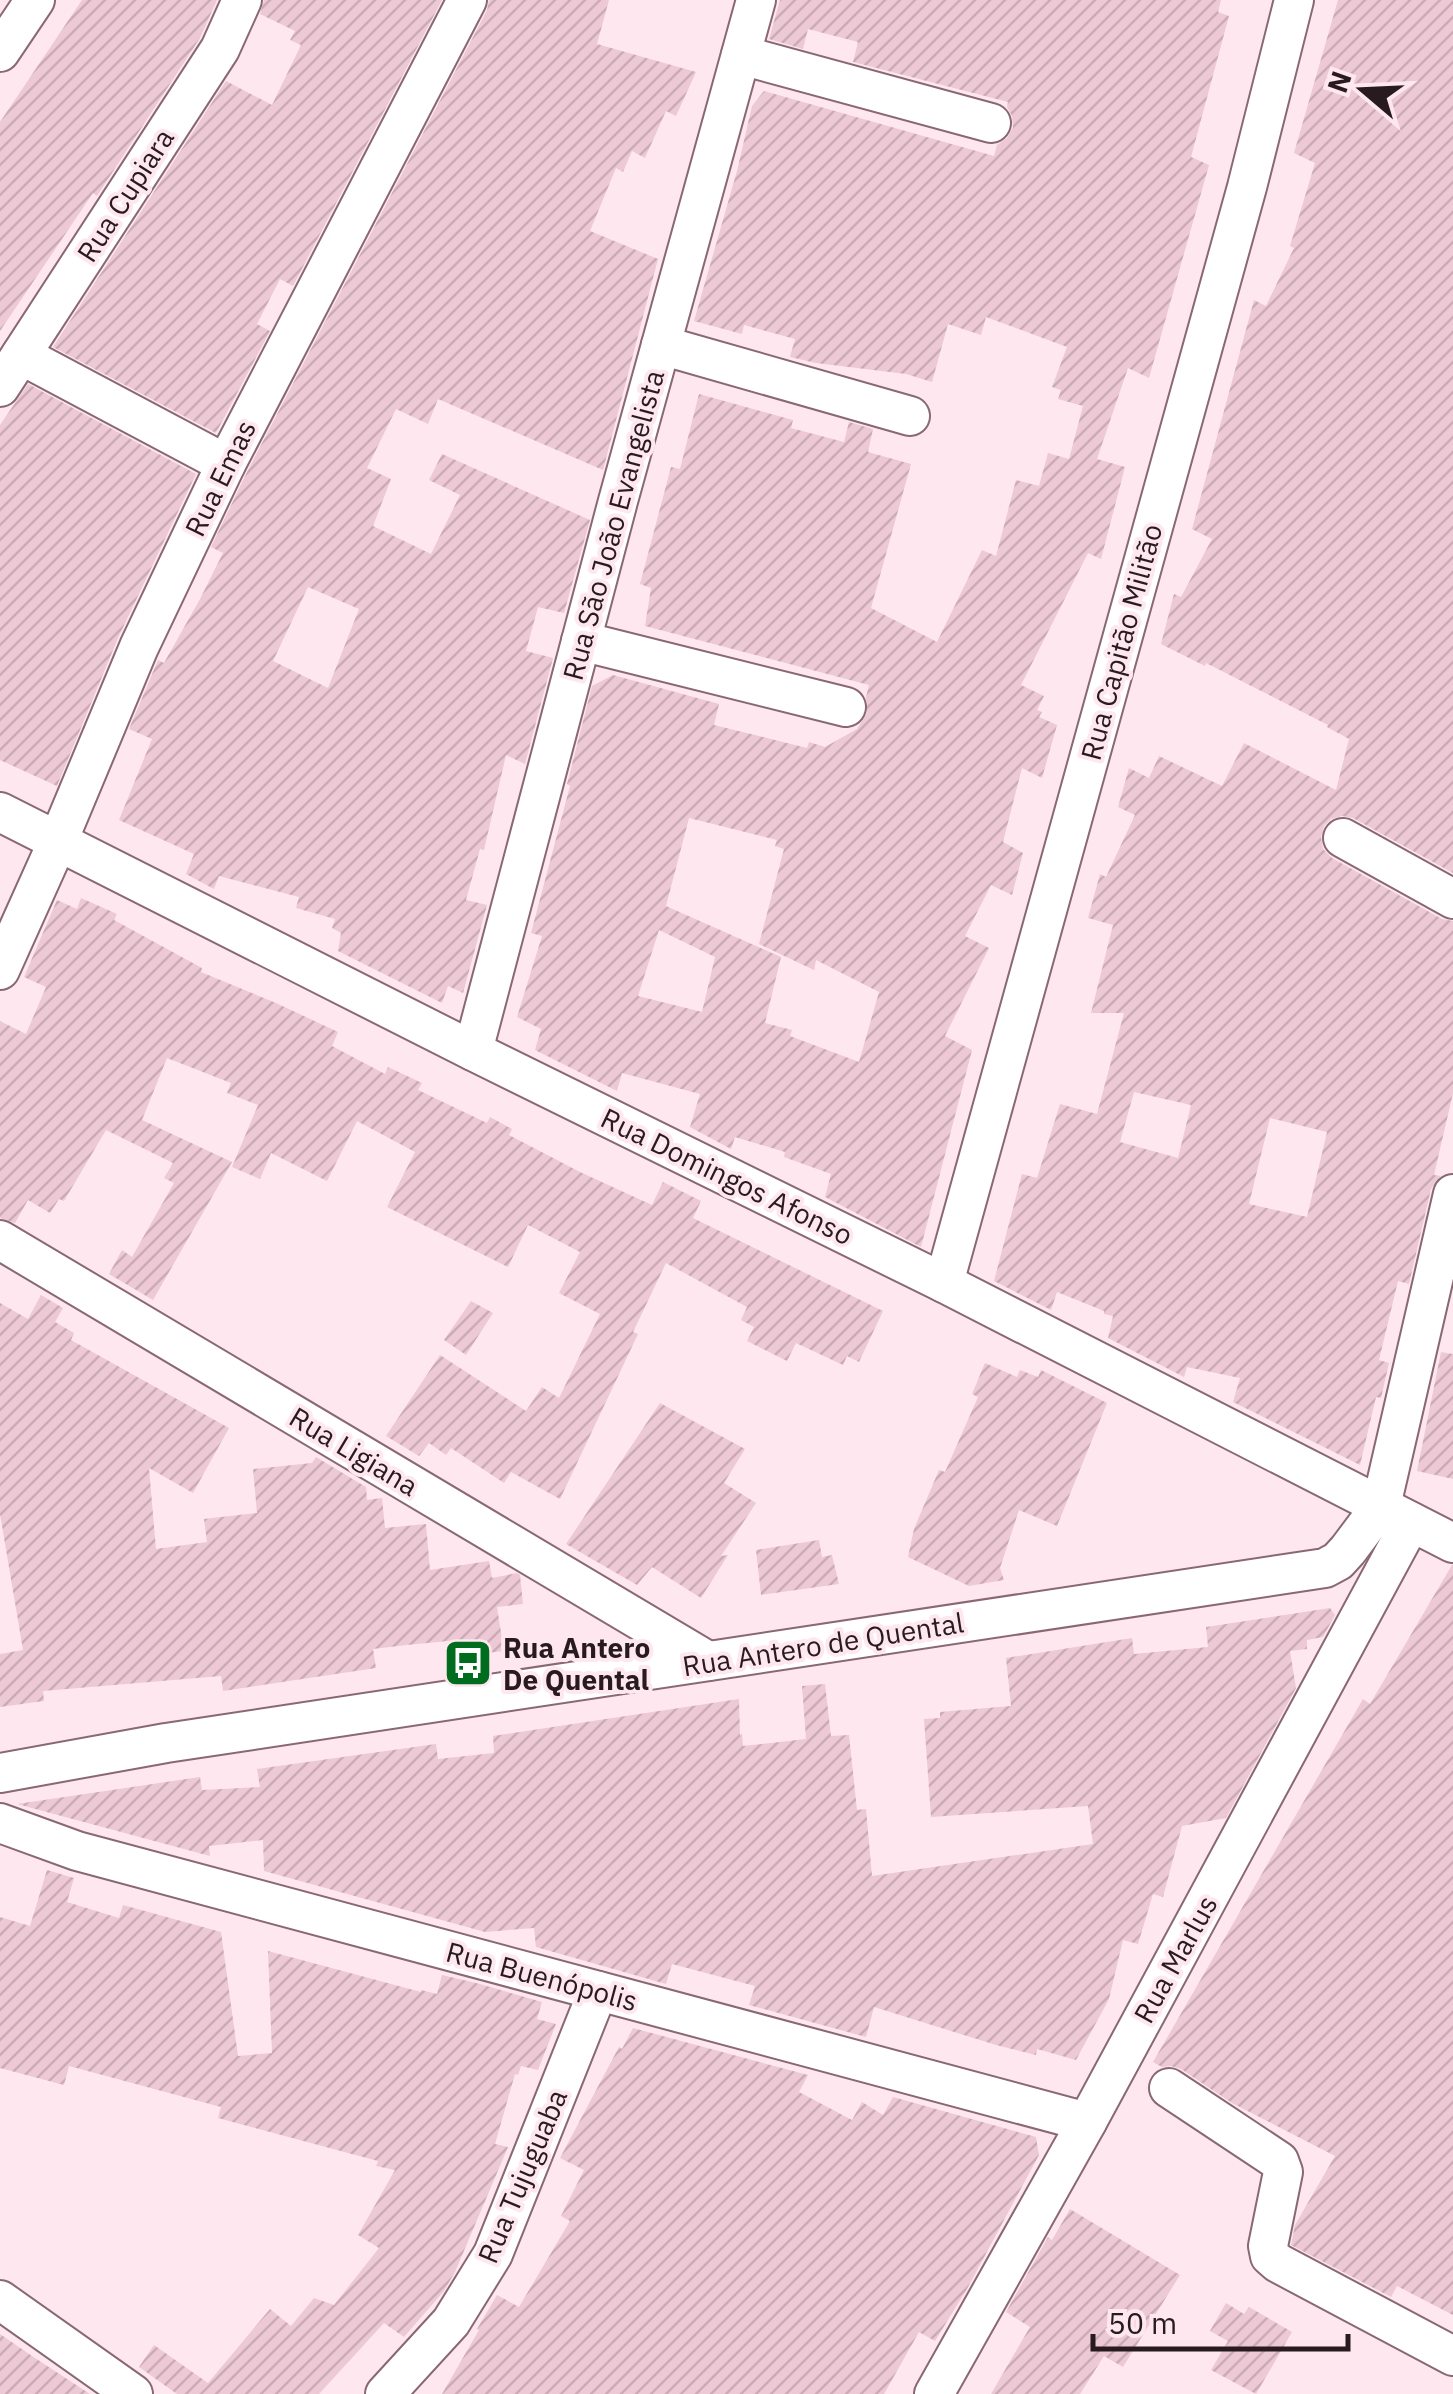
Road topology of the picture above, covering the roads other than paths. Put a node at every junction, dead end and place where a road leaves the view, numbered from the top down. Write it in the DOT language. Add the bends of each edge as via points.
graph roads {
  1 [pos="35,0"];
  2 [pos="242,0"];
  3 [pos="467,0"];
  4 [pos="756,0"];
  5 [pos="1294,0"];
  6 [pos="0,52"];
  7 [pos="741,54"];
  8 [pos="990,122"];
  9 [pos="661,345"];
  10 [pos="21,355"];
  11 [pos="0,387"];
  12 [pos="910,416"];
  13 [pos="226,464"];
  14 [pos="581,641"];
  15 [pos="846,707"];
  16 [pos="0,812"];
  17 [pos="1343,838"];
  18 [pos="58,841"];
  19 [pos="1453,899"];
  20 [pos="0,970"];
  21 [pos="474,1050"];
  22 [pos="1453,1194"];
  23 [pos="0,1240"];
  24 [pos="944,1284"];
  25 [pos="1396,1514"];
  26 [pos="1453,1543"];
  27 [pos="708,1661"];
  28 [pos="0,1773"];
  29 [pos="0,1823"];
  30 [pos="598,1991"];
  31 [pos="1169,2088"];
  32 [pos="1087,2122"];
  33 [pos="0,2300"];
  34 [pos="1453,2356"];
  35 [pos="133,2394"];
  36 [pos="385,2394"];
  37 [pos="934,2394"];
  1 -- 6 [label="street"];
  2 -- 10 [label="street, Rua Cupiara" via="220,48"];
  3 -- 13 [label="street, Rua Emas"];
  4 -- 7 [label="street, Rua São João Evangelista"];
  5 -- 24 [label="street, Rua Capitão Militão"];
  7 -- 8 [label="street"];
  7 -- 9 [label="street, Rua São João Evangelista"];
  9 -- 12 [label="street"];
  9 -- 14 [label="street, Rua São João Evangelista"];
  10 -- 11 [label="street, Rua Cupiara"];
  10 -- 13 [label="street"];
  13 -- 18 [label="street, Rua Emas"];
  14 -- 15 [label="street"];
  14 -- 21 [label="street, Rua São João Evangelista"];
  16 -- 18 [label="street, Rua Domingos Afonso"];
  17 -- 19 [label="street"];
  18 -- 20 [label="street, Rua Emas"];
  18 -- 21 [label="street, Rua Domingos Afonso"];
  21 -- 24 [label="street, Rua Domingos Afonso"];
  22 -- 25 [label="street"];
  23 -- 27 [label="street, Rua Ligiana"];
  24 -- 25 [label="street, Rua Domingos Afonso"];
  25 -- 26 [label="street, Rua Domingos Afonso"];
  25 -- 27 [label="street, Rua Antero de Quental" via="1325,1568"];
  25 -- 32 [label="street, Rua Marlus"];
  27 -- 28 [label="street, Rua Antero de Quental"];
  29 -- 30 [label="street, Rua Buenópolis" via="77,1851"];
  30 -- 32 [label="street, Rua Buenópolis"];
  30 -- 36 [label="street, Rua Tujuguaba" via="493,2254 451,2322"];
  31 -- 34 [label="street" via="1278,2162 1283,2172 1270,2256"];
  32 -- 37 [label="street, Rua Marlus"];
  33 -- 35 [label="street"];
}
